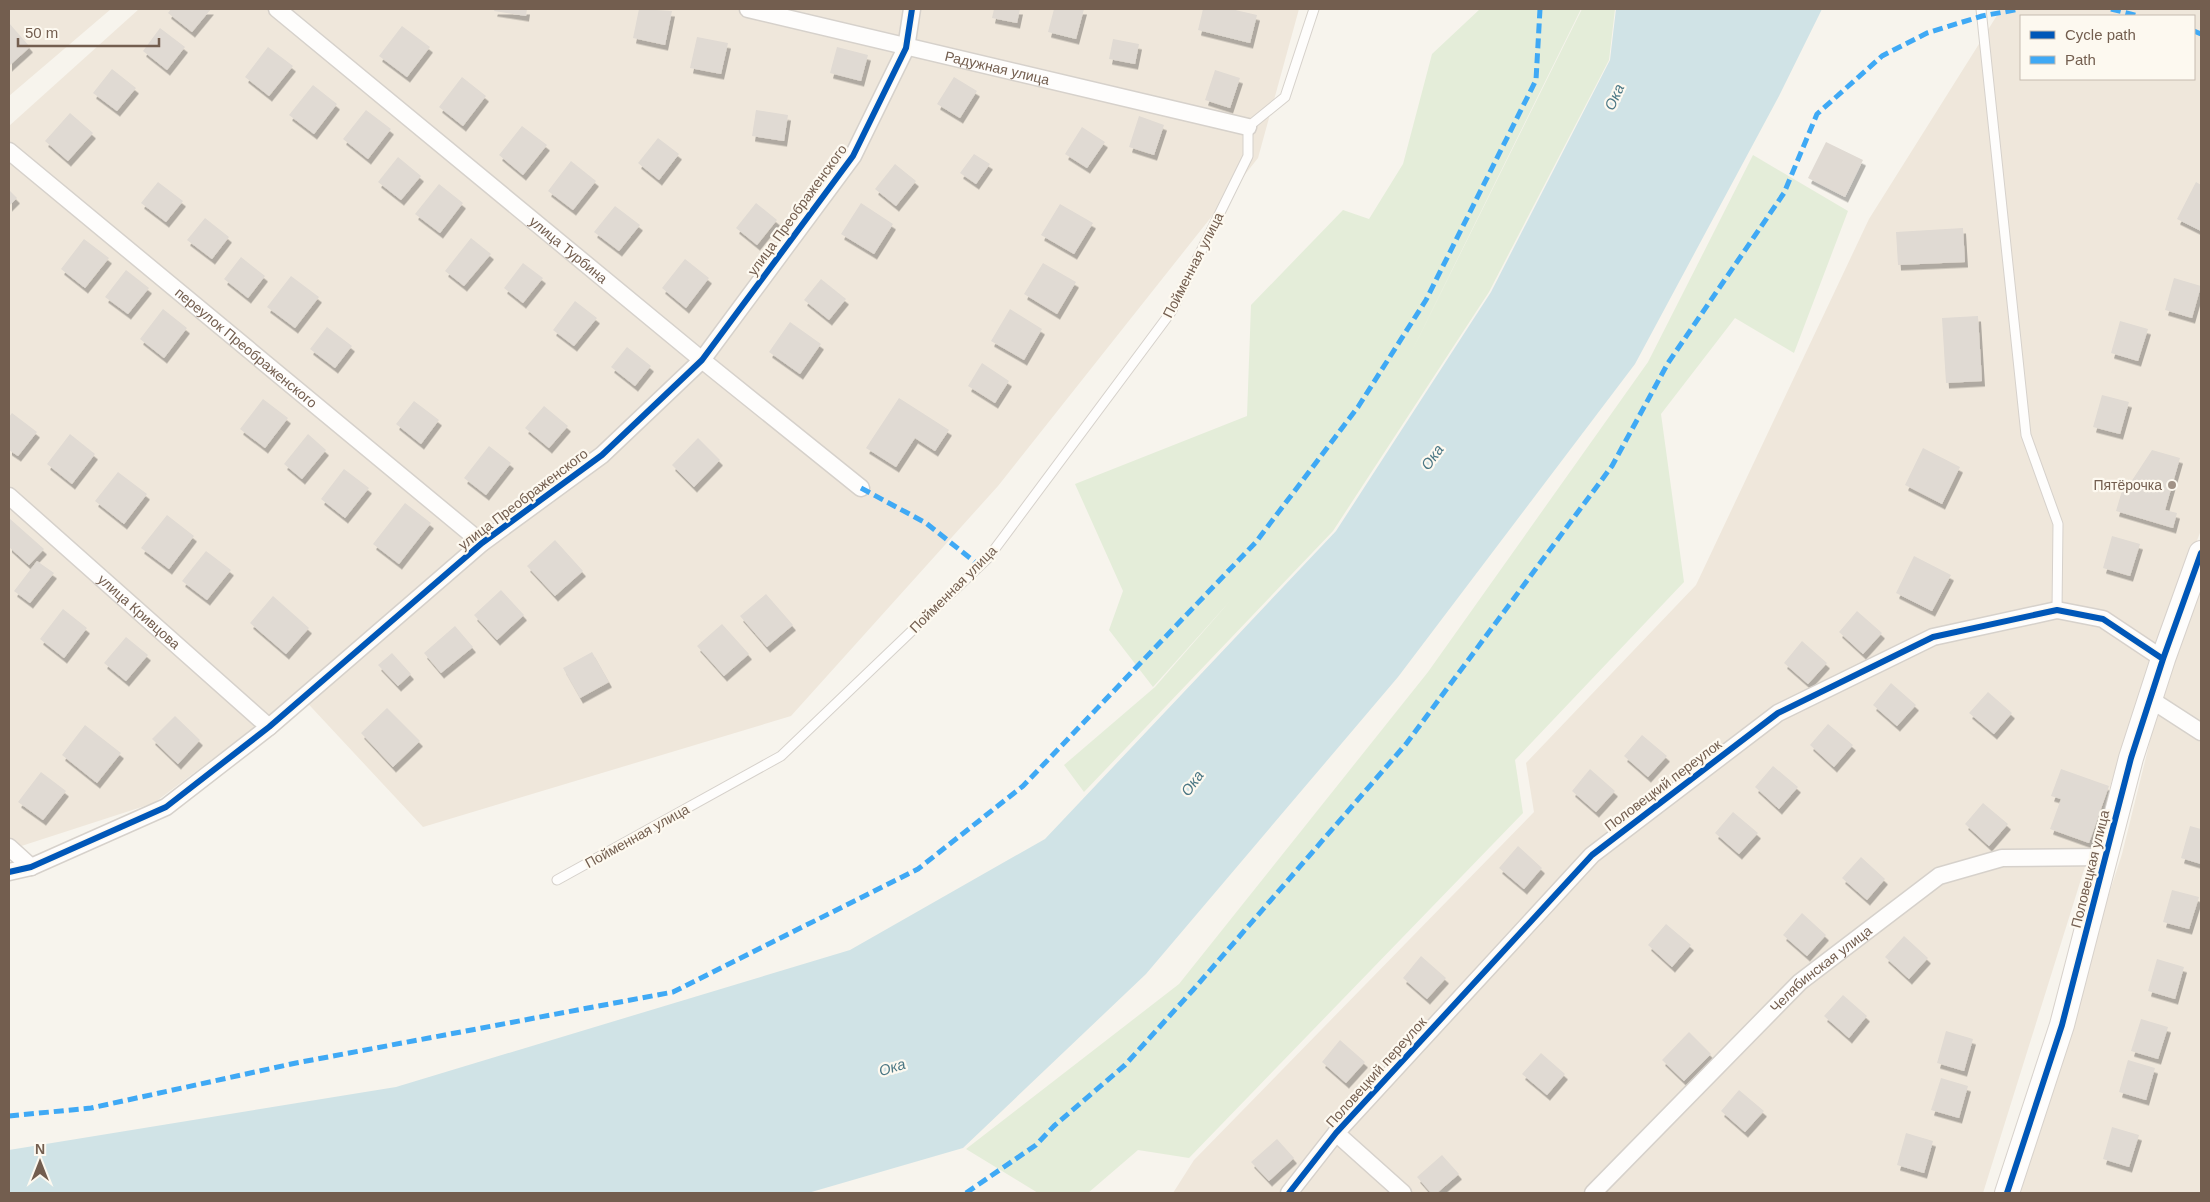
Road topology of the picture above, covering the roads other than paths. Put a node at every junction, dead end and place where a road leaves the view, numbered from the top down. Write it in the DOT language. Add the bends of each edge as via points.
graph roads {
  1 [pos="277,9"];
  2 [pos="748,9"];
  3 [pos="912,9"];
  4 [pos="1314,9"];
  5 [pos="1981,9"];
  6 [pos="906,48"];
  7 [pos="1248,127"];
  8 [pos="9,151"];
  9 [pos="702,360"];
  10 [pos="861,488"];
  11 [pos="9,496"];
  12 [pos="482,543"];
  13 [pos="2201,553"];
  14 [pos="2057,610"];
  15 [pos="2163,659"];
  16 [pos="2150,699"];
  17 [pos="269,727"];
  18 [pos="2201,732"];
  19 [pos="9,847"];
  20 [pos="2106,858"];
  21 [pos="31,867"];
  22 [pos="9,872"];
  23 [pos="557,880"];
  24 [pos="1336,1133"];
  25 [pos="1289,1193"];
  26 [pos="1403,1193"];
  27 [pos="1593,1193"];
  28 [pos="2007,1193"];
  1 -- 9 [label="street, улица Турбина"];
  2 -- 6 [label="street, Радужная улица"];
  3 -- 6 [label="street, улица Преображенского"];
  4 -- 7 [label="lane" via="1285,97"];
  5 -- 14 [label="lane" via="2026,435 2058,524"];
  6 -- 7 [label="street, Радужная улица"];
  6 -- 9 [label="street, улица Преображенского" via="853,156"];
  7 -- 23 [label="lane, Пойменная улица" via="1248,156 1171,312 988,558 781,756"];
  8 -- 12 [label="street, переулок Преображенского"];
  9 -- 10 [label="street, улица Турбина"];
  9 -- 12 [label="street, улица Преображенского" via="602,455"];
  11 -- 17 [label="street, улица Кривцова"];
  12 -- 17 [label="street, улица Преображенского"];
  13 -- 15 [label="street, Половецкая улица"];
  14 -- 15 [label="street, Половецкий переулок" via="2103,619"];
  14 -- 24 [label="street, Половецкий переулок" via="1933,638 1778,713 1592,855"];
  15 -- 16 [label="street, Половецкая улица"];
  16 -- 18 [label="street"];
  16 -- 20 [label="street, Половецкая улица" via="2131,758"];
  17 -- 21 [label="street, улица Преображенского" via="166,807"];
  19 -- 21 [label="street"];
  20 -- 27 [label="street, Челябинская улица" via="2002,858 1940,876 1800,982"];
  20 -- 28 [label="street, Половецкая улица" via="2062,1025"];
  21 -- 22 [label="street, улица Преображенского"];
  24 -- 25 [label="street, Половецкий переулок"];
  24 -- 26 [label="street"];
}
